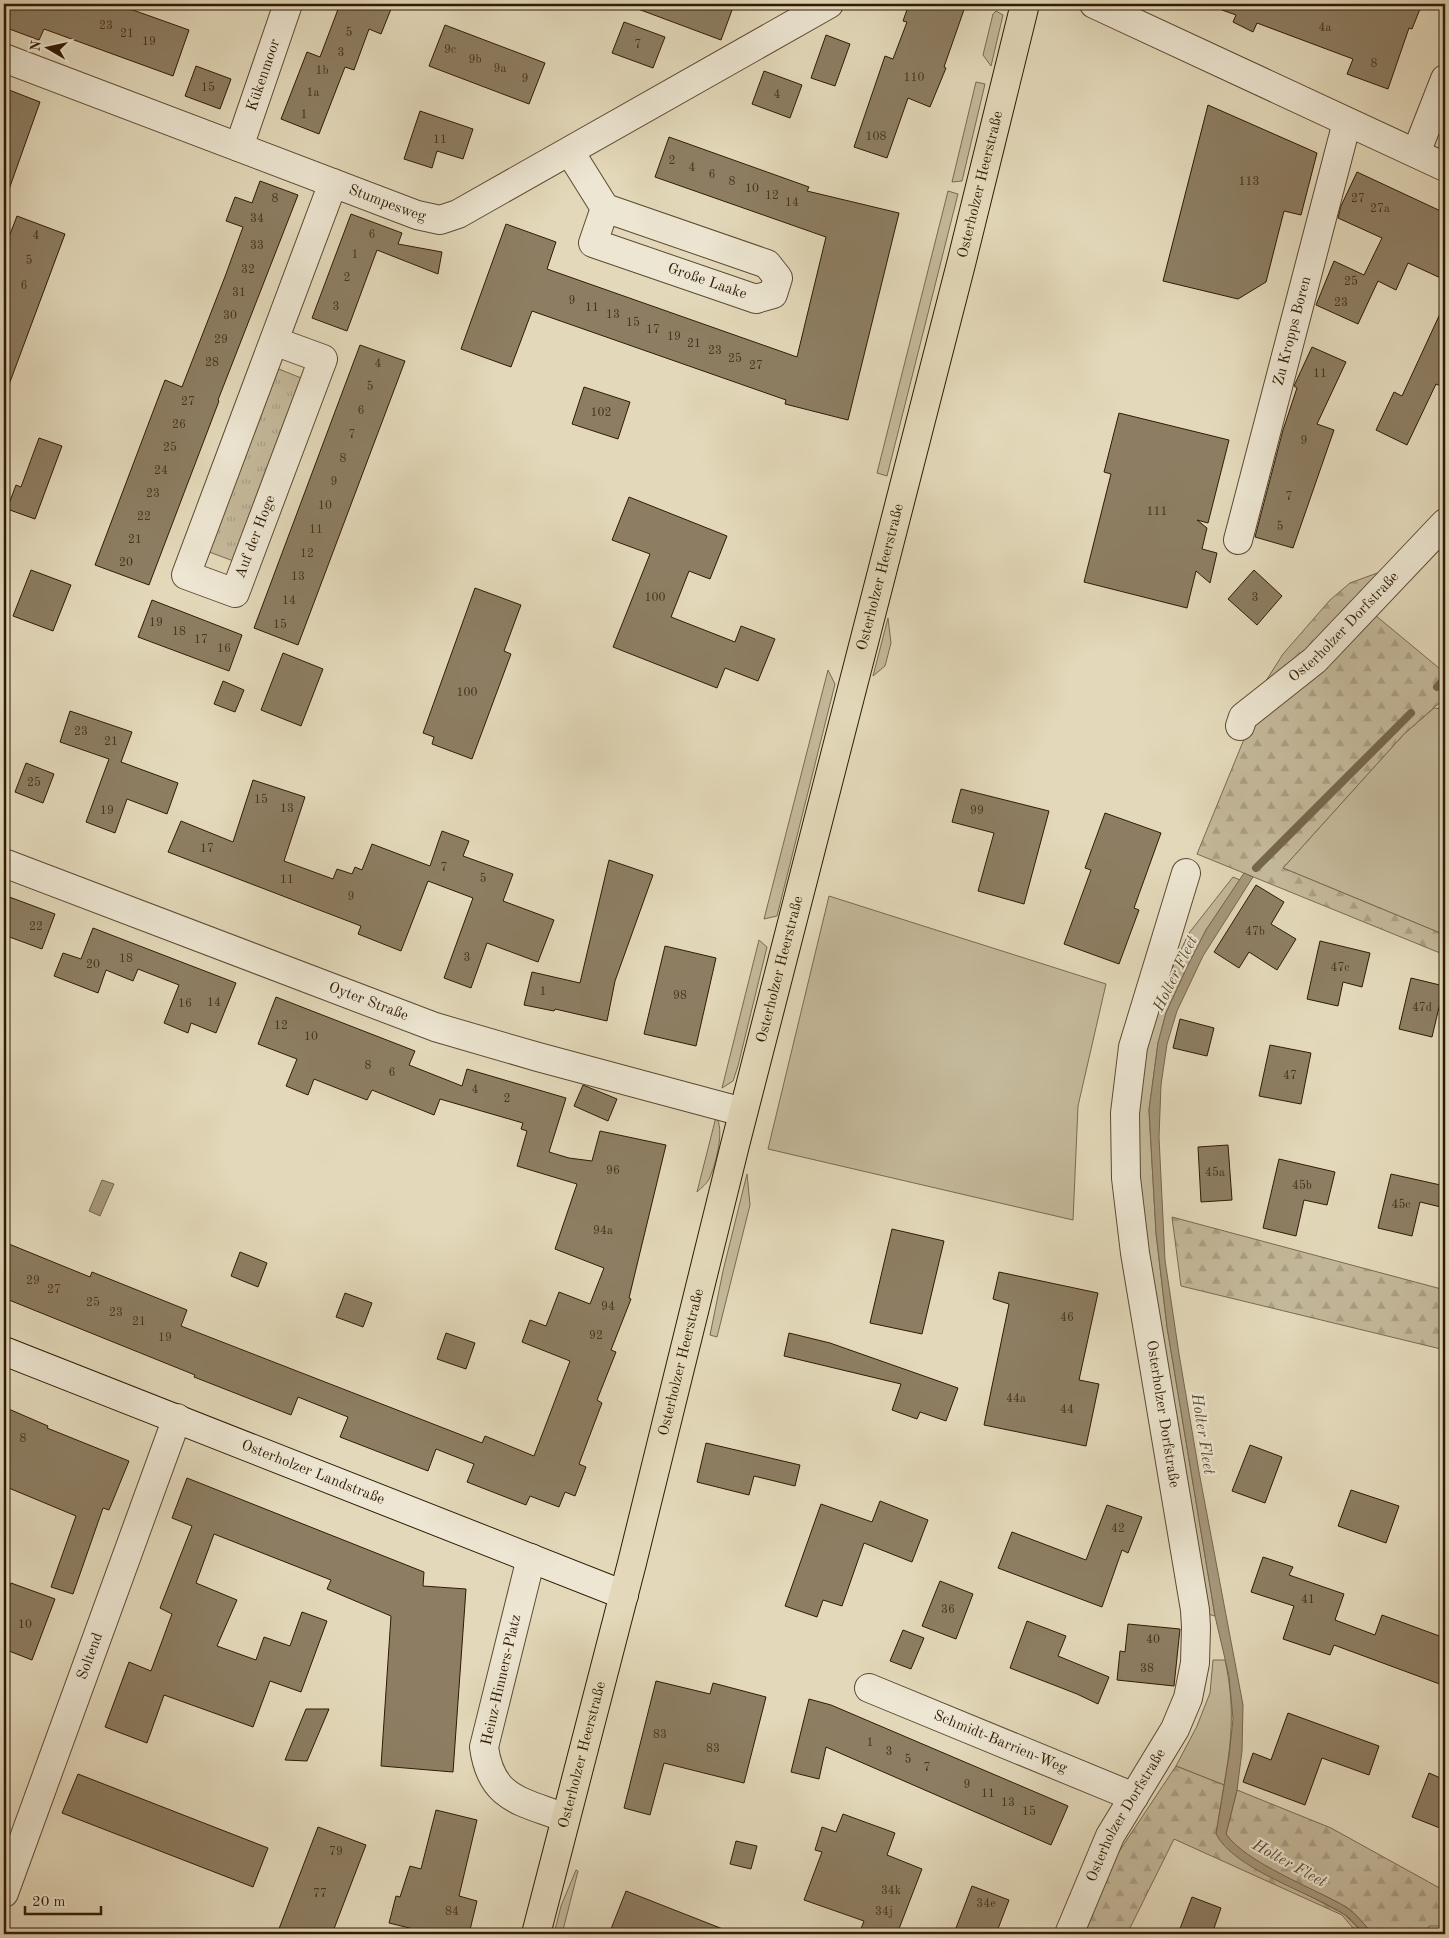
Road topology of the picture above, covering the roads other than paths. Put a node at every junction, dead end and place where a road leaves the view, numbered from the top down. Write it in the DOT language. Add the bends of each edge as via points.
graph roads {
  1 [pos="288,4"];
  2 [pos="829,4"];
  3 [pos="1025,4"];
  4 [pos="1094,4"];
  5 [pos="4,58"];
  6 [pos="1445,79"];
  7 [pos="1347,122"];
  8 [pos="239,147"];
  9 [pos="570,152"];
  10 [pos="1416,153"];
  11 [pos="1445,166"];
  12 [pos="333,183"];
  13 [pos="605,208"];
  14 [pos="274,341"];
  15 [pos="1445,523"];
  16 [pos="1238,540"];
  17 [pos="1240,726"];
  18 [pos="4,863"];
  19 [pos="1186,873"];
  20 [pos="743,1112"];
  21 [pos="4,1352"];
  22 [pos="176,1418"];
  23 [pos="531,1558"];
  24 [pos="624,1595"];
  25 [pos="869,1688"];
  26 [pos="1134,1797"];
  27 [pos="565,1818"];
  28 [pos="4,1893"];
  29 [pos="536,1934"];
  30 [pos="1069,1934"];
  1 -- 8 [label="street, Kükenmoor"];
  2 -- 9 [label="street, Stumpesweg"];
  3 -- 20 [label="main road, Osterholzer Heerstraße"];
  4 -- 7 [label="street"];
  5 -- 8 [label="street, Stumpesweg"];
  6 -- 10 [label="street"];
  7 -- 10 [label="street"];
  7 -- 16 [label="street, Zu Kropps Boren"];
  8 -- 12 [label="street, Stumpesweg"];
  9 -- 12 [label="street, Stumpesweg" via="458,214 440,220 417,216"];
  9 -- 13 [label="street"];
  10 -- 11 [label="street"];
  12 -- 14 [label="street, Auf der Hoge"];
  13 -- 13 [label="street, Große Laake" via="593,243 756,300 773,294 778,278 767,264"];
  14 -- 14 [label="street, Auf der Hoge" via="186,575 235,593 323,359"];
  15 -- 17 [label="street, Osterholzer Dorfstraße" via="1315,660 1243,717"];
  18 -- 20 [label="street, Oyter Straße" via="435,1027"];
  19 -- 26 [label="street, Osterholzer Dorfstraße" via="1133,1048 1125,1114 1126,1178 1134,1252 1195,1610 1195,1663 1188,1698 1175,1730"];
  20 -- 24 [label="main road, Osterholzer Heerstraße"];
  21 -- 22 [label="street, Osterholzer Landstraße"];
  22 -- 23 [label="street, Osterholzer Landstraße"];
  22 -- 28 [label="street, Soltend"];
  23 -- 24 [label="street, Osterholzer Landstraße"];
  23 -- 27 [label="street, Heinz-Hinners-Platz" via="484,1747 486,1760 502,1791"];
  24 -- 27 [label="main road, Osterholzer Heerstraße"];
  25 -- 26 [label="street, Schmidt-Barrien-Weg"];
  26 -- 30 [label="street, Osterholzer Dorfstraße" via="1110,1836"];
  27 -- 29 [label="main road, Osterholzer Heerstraße"];
}
